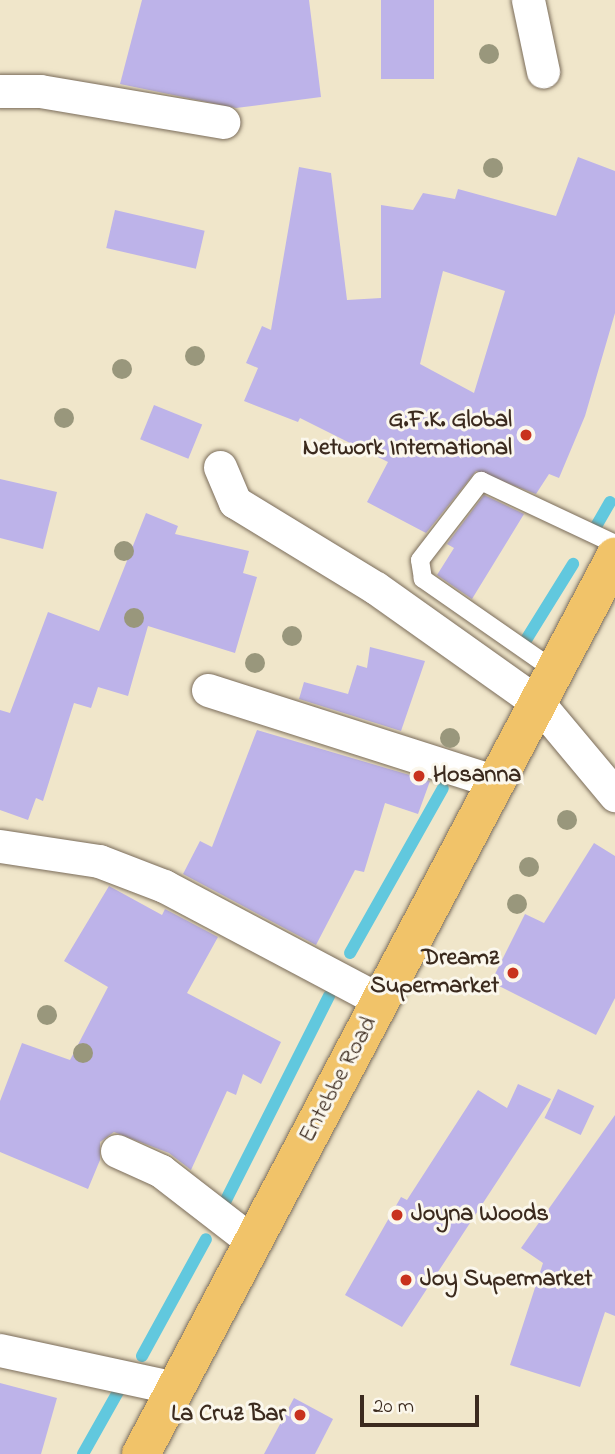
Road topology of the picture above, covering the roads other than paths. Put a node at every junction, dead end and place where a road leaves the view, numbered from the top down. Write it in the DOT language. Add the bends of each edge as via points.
graph roads {
  1 [pos="527,0"];
  2 [pos="543,71"];
  3 [pos="0,91"];
  4 [pos="223,122"];
  5 [pos="220,467"];
  6 [pos="615,544"];
  7 [pos="615,557"];
  8 [pos="554,670"];
  9 [pos="208,690"];
  10 [pos="539,704"];
  11 [pos="497,782"];
  12 [pos="615,795"];
  13 [pos="0,846"];
  14 [pos="381,1001"];
  15 [pos="117,1151"];
  16 [pos="253,1242"];
  17 [pos="0,1350"];
  18 [pos="176,1388"];
  19 [pos="141,1454"];
  1 -- 2 [label="street"];
  3 -- 4 [label="street" via="40,91"];
  5 -- 10 [label="street" via="236,502 376,588"];
  6 -- 8 [label="lane" via="481,481 420,560 424,579"];
  7 -- 8 [label="main road, Entebbe Road"];
  8 -- 10 [label="main road, Entebbe Road"];
  9 -- 11 [label="street"];
  10 -- 11 [label="main road, Entebbe Road"];
  10 -- 12 [label="street"];
  11 -- 14 [label="main road, Entebbe Road"];
  13 -- 14 [label="street" via="99,861 163,886"];
  14 -- 16 [label="main road, Entebbe Road"];
  15 -- 16 [label="street" via="161,1171"];
  16 -- 18 [label="main road, Entebbe Road"];
  17 -- 18 [label="street"];
  18 -- 19 [label="main road, Entebbe Road"];
}
